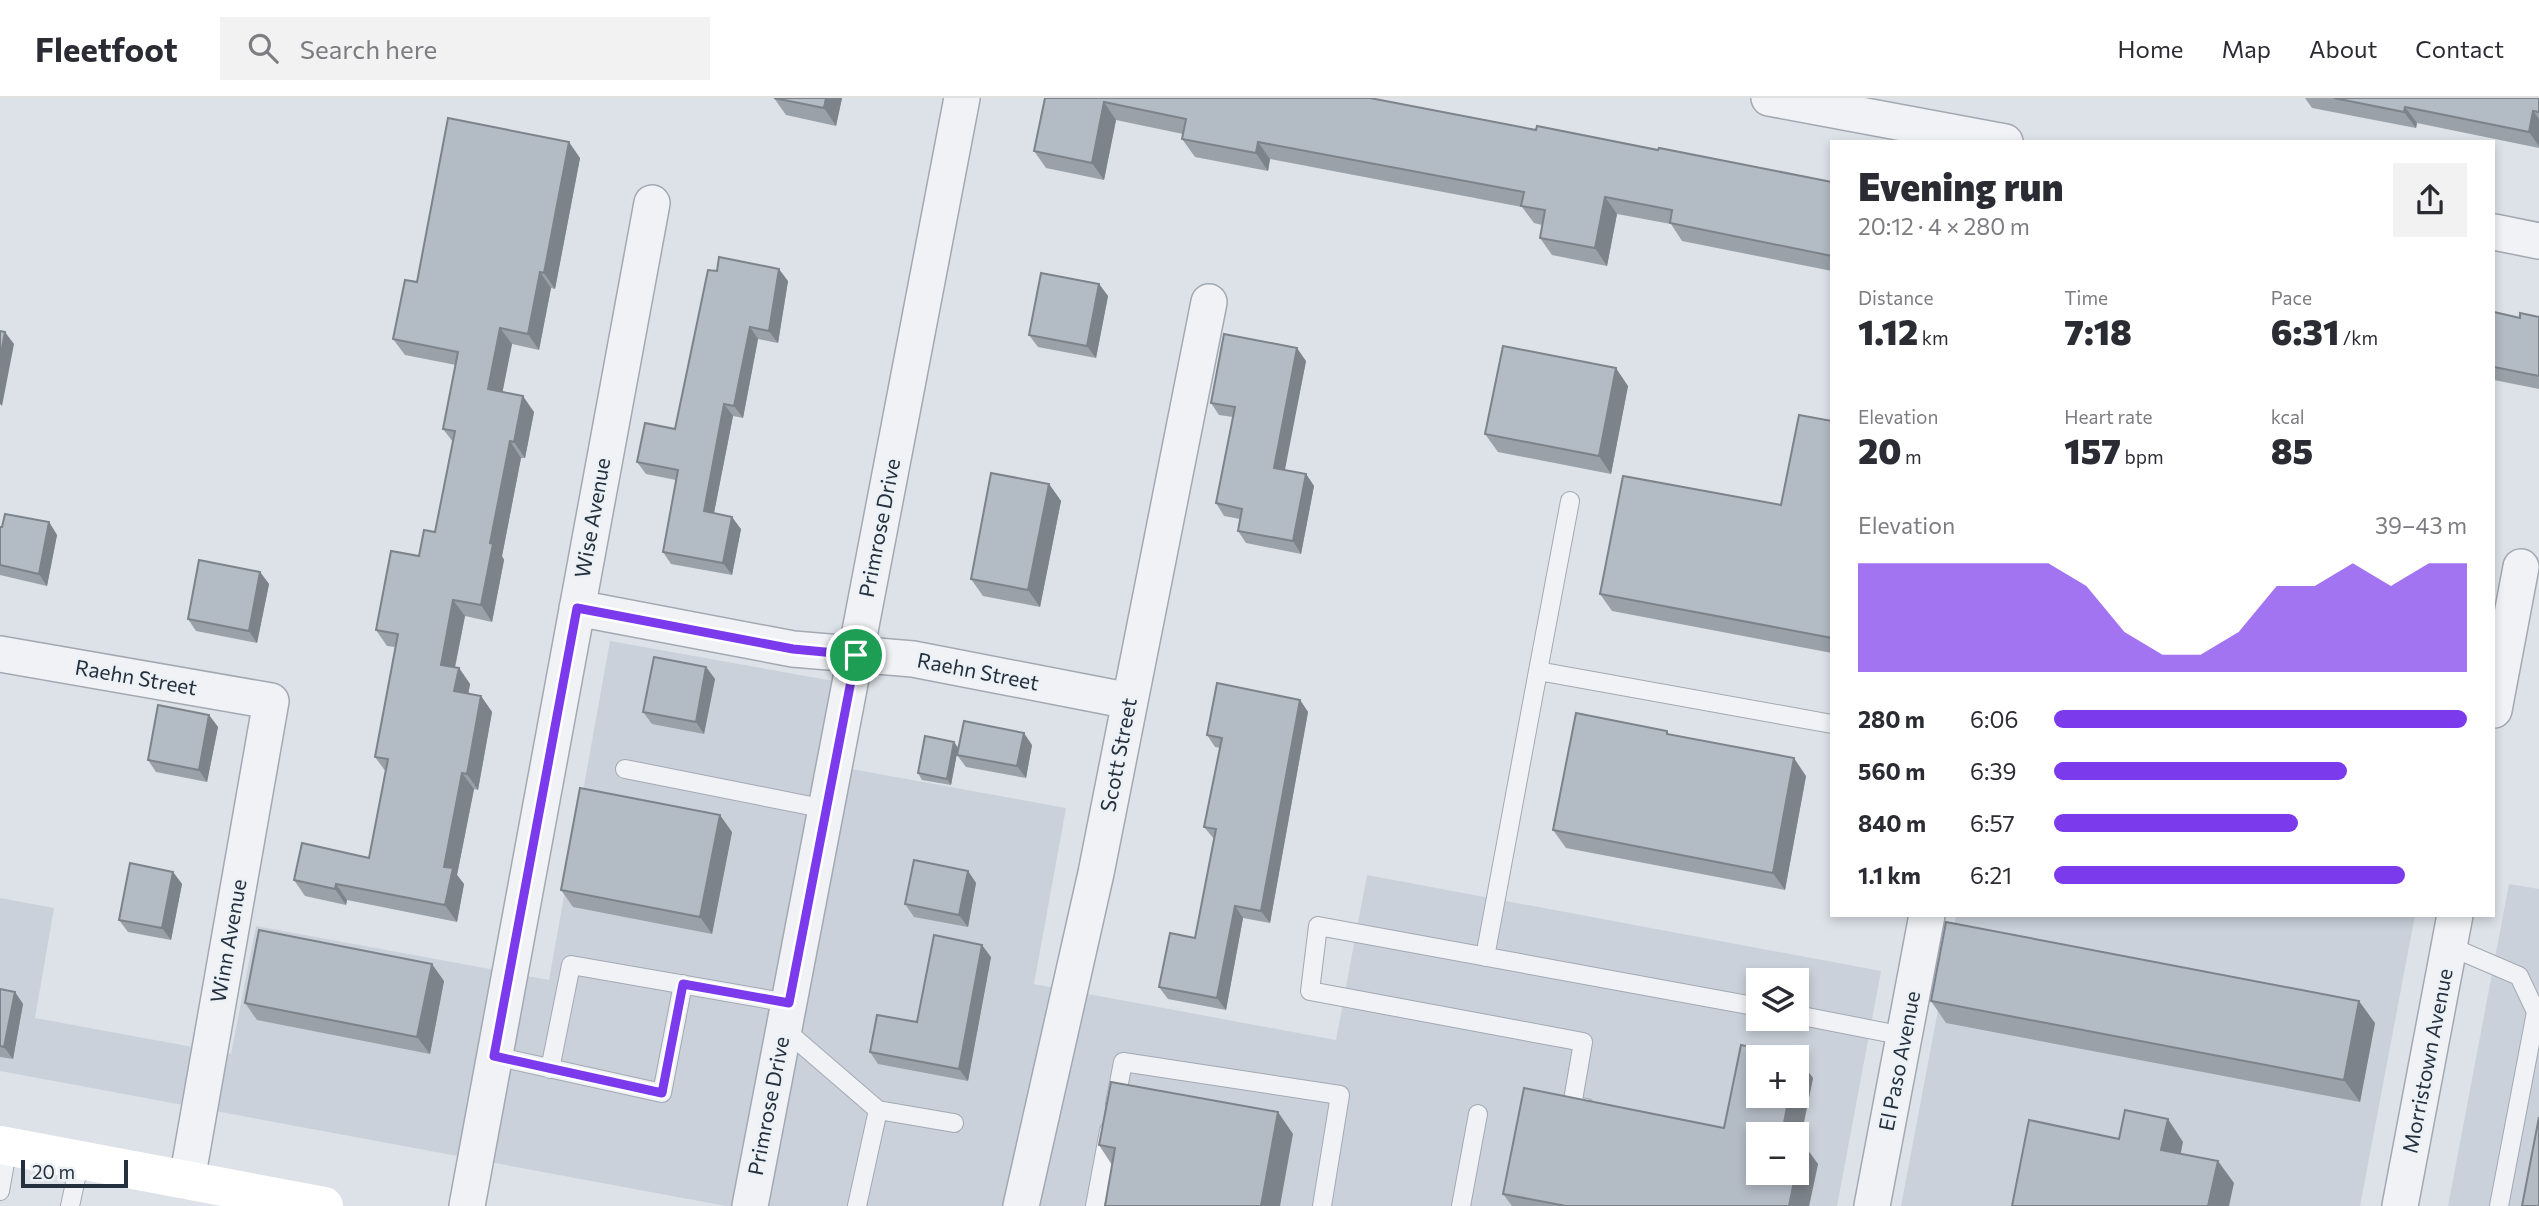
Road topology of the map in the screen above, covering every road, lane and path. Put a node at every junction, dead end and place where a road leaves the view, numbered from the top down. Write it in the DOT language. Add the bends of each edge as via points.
graph roads {
  1 [pos="962,98"];
  2 [pos="1769,98"];
  3 [pos="1994,140"];
  4 [pos="652,203"];
  5 [pos="2495,232"];
  6 [pos="2539,241"];
  7 [pos="1209,302"];
  8 [pos="1570,501"];
  9 [pos="2521,566"];
  10 [pos="577,608"];
  11 [pos="0,654"];
  12 [pos="856,655"];
  13 [pos="1538,671"];
  14 [pos="271,701"];
  15 [pos="1130,701"];
  16 [pos="2495,705"];
  17 [pos="1830,724"];
  18 [pos="625,769"];
  19 [pos="826,809"];
  20 [pos="1927,917"];
  21 [pos="2452,930"];
  22 [pos="1485,957"];
  23 [pos="683,984"];
  24 [pos="1746,1005"];
  25 [pos="787,1016"];
  26 [pos="1809,1017"];
  27 [pos="1905,1036"];
  28 [pos="494,1056"];
  29 [pos="550,1069"];
  30 [pos="878,1110"];
  31 [pos="1598,1111"];
  32 [pos="1478,1114"];
  33 [pos="954,1123"];
  34 [pos="4,1145"];
  35 [pos="80,1160"];
  36 [pos="187,1180"];
  37 [pos="0,1191"];
  38 [pos="71,1206"];
  39 [pos="324,1206"];
  40 [pos="467,1206"];
  41 [pos="750,1206"];
  42 [pos="858,1206"];
  43 [pos="1021,1206"];
  44 [pos="1095,1206"];
  45 [pos="1322,1206"];
  46 [pos="1461,1206"];
  47 [pos="1872,1206"];
  48 [pos="2400,1206"];
  49 [pos="2499,1206"];
  1 -- 12 [label="street, Primrose Drive"];
  2 -- 3 [label="street"];
  4 -- 10 [label="street, Wise Avenue"];
  5 -- 6 [label="street"];
  7 -- 15 [label="street, Scott Street"];
  8 -- 13 [label="lane"];
  9 -- 16 [label="street"];
  10 -- 12 [label="street, Raehn Street" via="793,649"];
  10 -- 28 [label="street, Wise Avenue"];
  11 -- 14 [label="street, Raehn Street"];
  12 -- 15 [label="street, Raehn Street" via="913,659"];
  12 -- 19 [label="street, Primrose Drive"];
  13 -- 17 [label="lane"];
  13 -- 22 [label="lane"];
  14 -- 36 [label="street, Winn Avenue"];
  15 -- 43 [label="street, Scott Street"];
  18 -- 19 [label="lane"];
  19 -- 25 [label="street, Primrose Drive"];
  20 -- 27 [label="street, El Paso Avenue"];
  21 -- 48 [label="street, Morristown Avenue"];
  21 -- 49 [label="lane" via="2519,976 2536,1012"];
  22 -- 24 [label="lane"];
  22 -- 31 [label="lane" via="1318,926 1310,991 1583,1042 1572,1106"];
  23 -- 25 [label="lane"];
  23 -- 29 [label="lane" via="571,965"];
  23 -- 29 [label="lane" via="662,1093"];
  25 -- 30 [label="lane"];
  25 -- 41 [label="street, Primrose Drive"];
  26 -- 27 [label="lane"];
  27 -- 47 [label="street, El Paso Avenue"];
  28 -- 29 [label="lane"];
  28 -- 40 [label="street, Wise Avenue"];
  30 -- 33 [label="lane"];
  30 -- 42 [label="lane"];
  32 -- 46 [label="lane"];
  34 -- 35 [label="street"];
  34 -- 37 [label="lane"];
  35 -- 36 [label="street"];
  35 -- 38 [label="lane"];
  36 -- 39 [label="street"];
  44 -- 45 [label="lane" via="1123,1062 1340,1095"];
}
